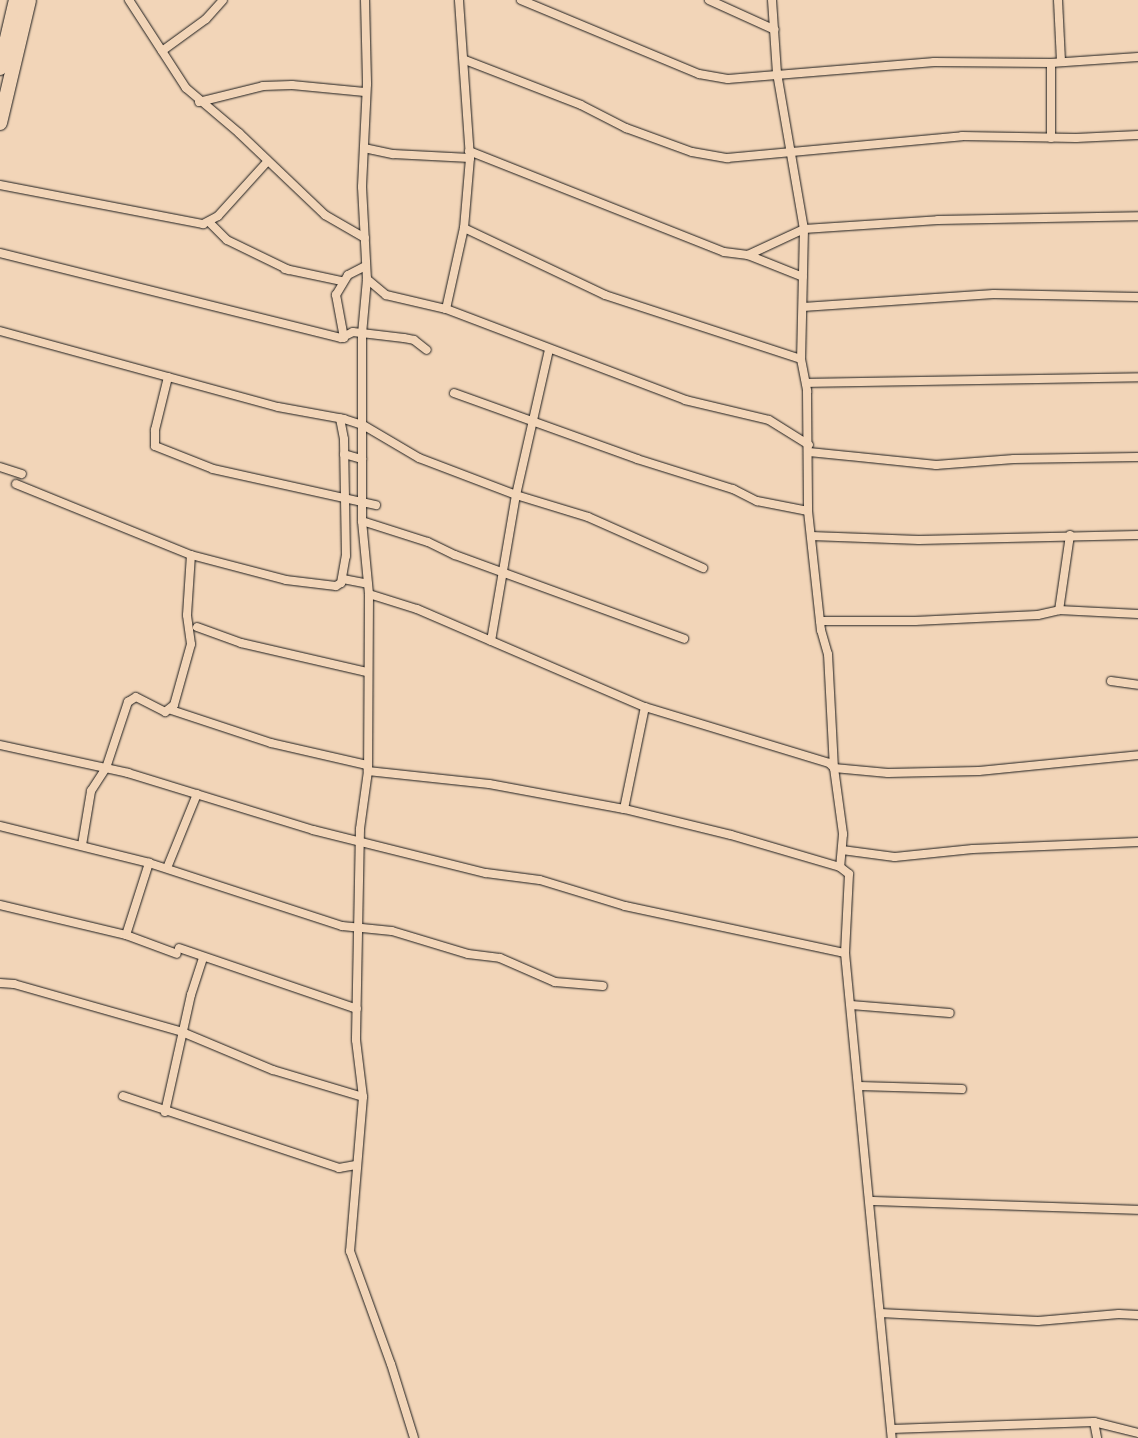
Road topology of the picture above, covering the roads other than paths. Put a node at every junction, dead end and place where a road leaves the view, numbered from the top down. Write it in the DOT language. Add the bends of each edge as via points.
graph roads {
  1 [pos="16,0"];
  2 [pos="29,0"];
  3 [pos="129,0"];
  4 [pos="223,0"];
  5 [pos="365,0"];
  6 [pos="459,0"];
  7 [pos="521,0"];
  8 [pos="709,0"];
  9 [pos="772,0"];
  10 [pos="1058,0"];
  11 [pos="775,30"];
  12 [pos="162,51"];
  13 [pos="1138,57"];
  14 [pos="465,60"];
  15 [pos="1061,62"];
  16 [pos="1051,63"];
  17 [pos="0,68"];
  18 [pos="777,73"];
  19 [pos="365,92"];
  20 [pos="200,102"];
  21 [pos="0,123"];
  22 [pos="1138,135"];
  23 [pos="1051,138"];
  24 [pos="364,148"];
  25 [pos="790,150"];
  26 [pos="470,154"];
  27 [pos="267,162"];
  28 [pos="0,185"];
  29 [pos="1138,216"];
  30 [pos="210,223"];
  31 [pos="464,228"];
  32 [pos="804,229"];
  33 [pos="366,238"];
  34 [pos="0,253"];
  35 [pos="748,255"];
  36 [pos="272,266"];
  37 [pos="366,266"];
  38 [pos="289,270"];
  39 [pos="803,277"];
  40 [pos="367,279"];
  41 [pos="341,281"];
  42 [pos="1138,297"];
  43 [pos="803,307"];
  44 [pos="446,309"];
  45 [pos="342,328"];
  46 [pos="0,331"];
  47 [pos="353,332"];
  48 [pos="362,334"];
  49 [pos="344,338"];
  50 [pos="427,350"];
  51 [pos="549,350"];
  52 [pos="801,359"];
  53 [pos="168,377"];
  54 [pos="1138,377"];
  55 [pos="806,383"];
  56 [pos="454,393"];
  57 [pos="340,418"];
  58 [pos="533,420"];
  59 [pos="363,425"];
  60 [pos="809,449"];
  61 [pos="344,454"];
  62 [pos="1138,457"];
  63 [pos="362,459"];
  64 [pos="0,467"];
  65 [pos="22,474"];
  66 [pos="243,479"];
  67 [pos="16,484"];
  68 [pos="516,495"];
  69 [pos="345,499"];
  70 [pos="362,501"];
  71 [pos="376,505"];
  72 [pos="808,511"];
  73 [pos="362,521"];
  74 [pos="1070,535"];
  75 [pos="1138,535"];
  76 [pos="811,536"];
  77 [pos="191,555"];
  78 [pos="704,568"];
  79 [pos="504,573"];
  80 [pos="343,579"];
  81 [pos="368,584"];
  82 [pos="369,594"];
  83 [pos="1059,610"];
  84 [pos="1138,614"];
  85 [pos="820,621"];
  86 [pos="198,627"];
  87 [pos="684,639"];
  88 [pos="491,641"];
  89 [pos="367,672"];
  90 [pos="1111,681"];
  91 [pos="1138,685"];
  92 [pos="645,707"];
  93 [pos="170,710"];
  94 [pos="0,745"];
  95 [pos="1138,755"];
  96 [pos="106,768"];
  97 [pos="834,768"];
  98 [pos="368,771"];
  99 [pos="197,794"];
  100 [pos="624,810"];
  101 [pos="0,826"];
  102 [pos="360,839"];
  103 [pos="1138,842"];
  104 [pos="82,845"];
  105 [pos="842,850"];
  106 [pos="149,862"];
  107 [pos="840,867"];
  108 [pos="167,868"];
  109 [pos="0,905"];
  110 [pos="360,930"];
  111 [pos="126,936"];
  112 [pos="846,953"];
  113 [pos="204,959"];
  114 [pos="0,983"];
  115 [pos="603,986"];
  116 [pos="851,1005"];
  117 [pos="357,1010"];
  118 [pos="950,1013"];
  119 [pos="182,1032"];
  120 [pos="859,1086"];
  121 [pos="962,1089"];
  122 [pos="124,1096"];
  123 [pos="363,1097"];
  124 [pos="164,1112"];
  125 [pos="356,1165"];
  126 [pos="870,1201"];
  127 [pos="1138,1210"];
  128 [pos="880,1313"];
  129 [pos="1138,1315"];
  130 [pos="1094,1422"];
  131 [pos="891,1429"];
  132 [pos="1138,1433"];
  133 [pos="414,1438"];
  134 [pos="892,1438"];
  135 [pos="1097,1438"];
  1 -- 17 [label="highway"];
  2 -- 21 [label="highway"];
  3 -- 12 [label="street"];
  4 -- 12 [label="street" via="206,19"];
  5 -- 19 [label="street"];
  6 -- 14 [label="street"];
  7 -- 18 [label="street" via="699,74 728,79"];
  8 -- 11 [label="street"];
  9 -- 11 [label="street"];
  10 -- 15 [label="street"];
  11 -- 18 [label="street"];
  12 -- 20 [label="street" via="186,88"];
  13 -- 15 [label="street"];
  14 -- 25 [label="street" via="581,105 626,128 692,152 727,158"];
  14 -- 26 [label="street"];
  15 -- 16 [label="street"];
  16 -- 18 [label="street" via="934,62"];
  16 -- 23 [label="street"];
  18 -- 25 [label="street"];
  19 -- 20 [label="street" via="273,86"];
  19 -- 24 [label="street"];
  20 -- 27 [label="street" via="239,133"];
  22 -- 23 [label="street"];
  23 -- 25 [label="street" via="962,136"];
  24 -- 26 [label="street" via="393,154"];
  24 -- 33 [label="street"];
  25 -- 32 [label="street"];
  26 -- 31 [label="street"];
  26 -- 35 [label="street" via="724,252"];
  27 -- 30 [label="street"];
  27 -- 33 [label="street" via="325,215"];
  28 -- 30 [label="street" via="195,224"];
  29 -- 32 [label="street" via="938,220"];
  30 -- 38 [label="street" via="226,240"];
  31 -- 44 [label="street"];
  31 -- 52 [label="street" via="605,295"];
  32 -- 35 [label="street"];
  32 -- 39 [label="street"];
  33 -- 37 [label="street"];
  34 -- 49 [label="street"];
  35 -- 39 [label="street"];
  36 -- 38 [label="street"];
  37 -- 40 [label="street"];
  37 -- 41 [label="street"];
  38 -- 41 [label="street"];
  39 -- 43 [label="street"];
  40 -- 44 [label="street" via="386,295"];
  40 -- 48 [label="street"];
  41 -- 45 [label="street" via="336,295"];
  42 -- 43 [label="street" via="994,294"];
  43 -- 52 [label="street"];
  44 -- 51 [label="street"];
  45 -- 47 [label="street"];
  45 -- 49 [label="street"];
  46 -- 53 [label="street"];
  47 -- 48 [label="street"];
  47 -- 49 [label="street"];
  48 -- 50 [label="street" via="404,338 419,343"];
  48 -- 59 [label="street"];
  51 -- 58 [label="street"];
  51 -- 60 [label="street" via="685,400 769,420"];
  52 -- 55 [label="street"];
  53 -- 57 [label="street" via="278,407"];
  53 -- 71 [label="street" via="155,430 155,446 213,469"];
  54 -- 55 [label="street"];
  55 -- 60 [label="street"];
  56 -- 58 [label="street"];
  57 -- 59 [label="street"];
  57 -- 61 [label="street"];
  58 -- 68 [label="street"];
  58 -- 72 [label="street" via="769,505"];
  59 -- 63 [label="street"];
  59 -- 68 [label="street" via="419,458"];
  60 -- 62 [label="street" via="936,465 1014,459"];
  60 -- 72 [label="street"];
  61 -- 63 [label="street"];
  61 -- 69 [label="street"];
  63 -- 70 [label="street"];
  64 -- 65 [label="street"];
  66 -- 71 [label="street"];
  67 -- 77 [label="street"];
  68 -- 78 [label="street" via="588,517"];
  68 -- 79 [label="street"];
  69 -- 70 [label="street"];
  69 -- 71 [label="street"];
  69 -- 80 [label="street"];
  70 -- 73 [label="street"];
  72 -- 76 [label="street"];
  73 -- 79 [label="street" via="428,542"];
  73 -- 81 [label="street"];
  74 -- 75 [label="street"];
  74 -- 76 [label="street" via="919,540"];
  74 -- 83 [label="street"];
  76 -- 85 [label="street"];
  77 -- 80 [label="street" via="286,580 336,586"];
  77 -- 93 [label="street" via="187,615 191,644 188,663"];
  79 -- 87 [label="street"];
  79 -- 88 [label="street"];
  80 -- 81 [label="street"];
  81 -- 82 [label="street"];
  82 -- 88 [label="street" via="417,609"];
  82 -- 89 [label="street"];
  83 -- 84 [label="street"];
  83 -- 85 [label="street" via="1038,615 915,622"];
  85 -- 97 [label="street" via="828,654"];
  86 -- 89 [label="street" via="241,643"];
  88 -- 92 [label="street"];
  89 -- 98 [label="street"];
  90 -- 91 [label="street"];
  92 -- 97 [label="street" via="829,763"];
  92 -- 100 [label="street"];
  93 -- 96 [label="street" via="159,712 140,699 132,698 119,722"];
  93 -- 98 [label="street" via="271,743 367,764"];
  94 -- 96 [label="street"];
  95 -- 97 [label="street" via="979,771 888,773"];
  96 -- 99 [label="street"];
  96 -- 104 [label="street" via="91,791"];
  97 -- 105 [label="street" via="843,834"];
  98 -- 100 [label="street" via="489,784"];
  98 -- 102 [label="street"];
  99 -- 102 [label="street" via="313,830"];
  99 -- 108 [label="street"];
  100 -- 107 [label="street" via="732,834"];
  101 -- 104 [label="street"];
  102 -- 110 [label="street"];
  102 -- 112 [label="street" via="486,873 540,880 625,906"];
  103 -- 105 [label="street" via="973,849 895,857"];
  104 -- 106 [label="street"];
  105 -- 107 [label="street"];
  106 -- 108 [label="street"];
  106 -- 111 [label="street"];
  107 -- 112 [label="street" via="849,874"];
  108 -- 110 [label="street"];
  109 -- 111 [label="street"];
  110 -- 115 [label="street" via="392,931 468,954 500,958 555,982"];
  110 -- 117 [label="street"];
  111 -- 113 [label="street"];
  112 -- 116 [label="street"];
  113 -- 117 [label="street"];
  113 -- 119 [label="street"];
  114 -- 119 [label="street" via="14,984"];
  116 -- 118 [label="street"];
  116 -- 120 [label="street"];
  117 -- 123 [label="street" via="356,1040"];
  119 -- 123 [label="street" via="273,1070"];
  119 -- 124 [label="street"];
  120 -- 121 [label="street"];
  120 -- 126 [label="street"];
  122 -- 124 [label="street"];
  123 -- 125 [label="street"];
  124 -- 125 [label="street" via="339,1168"];
  125 -- 133 [label="street" via="350,1251"];
  126 -- 127 [label="street"];
  126 -- 128 [label="street"];
  128 -- 129 [label="street" via="1038,1321"];
  128 -- 131 [label="street"];
  130 -- 131 [label="street"];
  130 -- 132 [label="street"];
  130 -- 135 [label="street"];
  131 -- 134 [label="street"];
}
